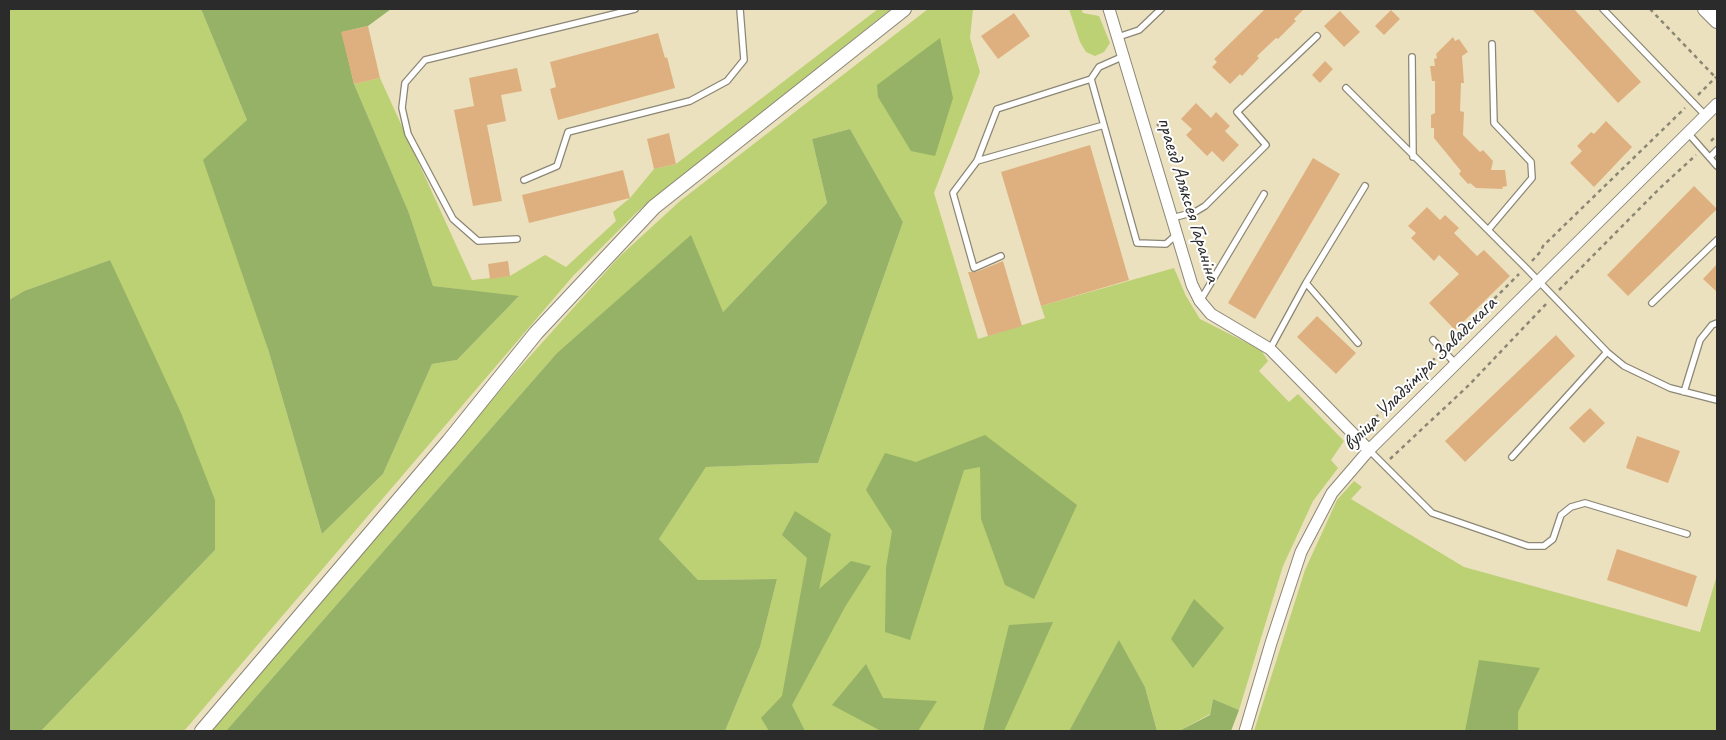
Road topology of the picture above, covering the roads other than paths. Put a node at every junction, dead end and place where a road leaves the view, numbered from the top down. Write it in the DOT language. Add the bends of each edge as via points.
graph roads {
  1 [pos="635,9"];
  2 [pos="740,9"];
  3 [pos="904,9"];
  4 [pos="1109,9"];
  5 [pos="1161,9"];
  6 [pos="1603,9"];
  7 [pos="1705,9"];
  8 [pos="1717,21"];
  9 [pos="1317,36"];
  10 [pos="1118,37"];
  11 [pos="1492,44"];
  12 [pos="1124,56"];
  13 [pos="1412,57"];
  14 [pos="1091,79"];
  15 [pos="1346,88"];
  16 [pos="1717,104"];
  17 [pos="1706,116"];
  18 [pos="1104,125"];
  19 [pos="1688,133"];
  20 [pos="1717,150"];
  21 [pos="1413,156"];
  22 [pos="1710,157"];
  23 [pos="978,161"];
  24 [pos="1717,166"];
  25 [pos="524,180"];
  26 [pos="1365,186"];
  27 [pos="1264,194"];
  28 [pos="1172,218"];
  29 [pos="1488,230"];
  30 [pos="1176,235"];
  31 [pos="516,239"];
  32 [pos="1717,240"];
  33 [pos="1001,256"];
  34 [pos="1539,281"];
  35 [pos="1306,283"];
  36 [pos="1200,301"];
  37 [pos="1652,303"];
  38 [pos="1717,323"];
  39 [pos="1434,340"];
  40 [pos="1358,343"];
  41 [pos="1270,349"];
  42 [pos="1607,352"];
  43 [pos="1456,363"];
  44 [pos="1684,392"];
  45 [pos="1717,400"];
  46 [pos="1369,450"];
  47 [pos="1512,457"];
  48 [pos="1687,534"];
  49 [pos="202,731"];
  50 [pos="1245,731"];
  1 -- 31 [label="lane" via="425,60 406,83 402,108 408,134 453,219 478,241"];
  2 -- 25 [label="lane" via="744,60 727,81 690,101 568,132 557,166"];
  3 -- 49 [label="street" via="654,207 536,334"];
  4 -- 10 [label="street, праезд Аляксея Гараніна"];
  5 -- 10 [label="lane" via="1139,30"];
  6 -- 17 [label="lane"];
  7 -- 8 [label="street"];
  9 -- 28 [label="lane" via="1237,112 1266,145 1205,206"];
  10 -- 12 [label="street, праезд Аляксея Гараніна"];
  11 -- 29 [label="lane" via="1494,123 1531,162 1532,178"];
  12 -- 14 [label="lane" via="1099,67"];
  12 -- 28 [label="street, праезд Аляксея Гараніна"];
  13 -- 21 [label="lane"];
  14 -- 18 [label="lane"];
  14 -- 23 [label="lane" via="998,109"];
  15 -- 21 [label="lane"];
  16 -- 17 [label="street, вуліца Уладзіміра Завадскага"];
  17 -- 19 [label="street, вуліца Уладзіміра Завадскага"];
  18 -- 23 [label="lane"];
  18 -- 30 [label="lane" via="1137,243 1166,244"];
  19 -- 22 [label="lane"];
  19 -- 34 [label="street, вуліца Уладзіміра Завадскага"];
  20 -- 22 [label="lane"];
  21 -- 29 [label="lane"];
  22 -- 24 [label="lane"];
  23 -- 33 [label="lane" via="953,193 974,268"];
  26 -- 35 [label="lane"];
  27 -- 36 [label="lane"];
  28 -- 30 [label="street, праезд Аляксея Гараніна"];
  29 -- 34 [label="lane"];
  30 -- 36 [label="street, праезд Аляксея Гараніна"];
  32 -- 37 [label="lane"];
  34 -- 42 [label="lane"];
  34 -- 43 [label="street, вуліца Уладзіміра Завадскага"];
  35 -- 40 [label="lane"];
  35 -- 41 [label="lane"];
  36 -- 41 [label="street, праезд Аляксея Гараніна" via="1211,314"];
  38 -- 44 [label="lane" via="1700,340"];
  39 -- 43 [label="lane"];
  41 -- 46 [label="street, праезд Аляксея Гараніна"];
  42 -- 44 [label="lane" via="1624,366"];
  42 -- 47 [label="lane"];
  43 -- 46 [label="street, вуліца Уладзіміра Завадскага"];
  44 -- 45 [label="lane"];
  46 -- 48 [label="lane" via="1432,513 1528,546 1544,546 1553,539 1561,515 1571,507 1585,503"];
  46 -- 50 [label="street, вуліца Уладзіміра Завадскага" via="1332,493 1301,552"];
}
